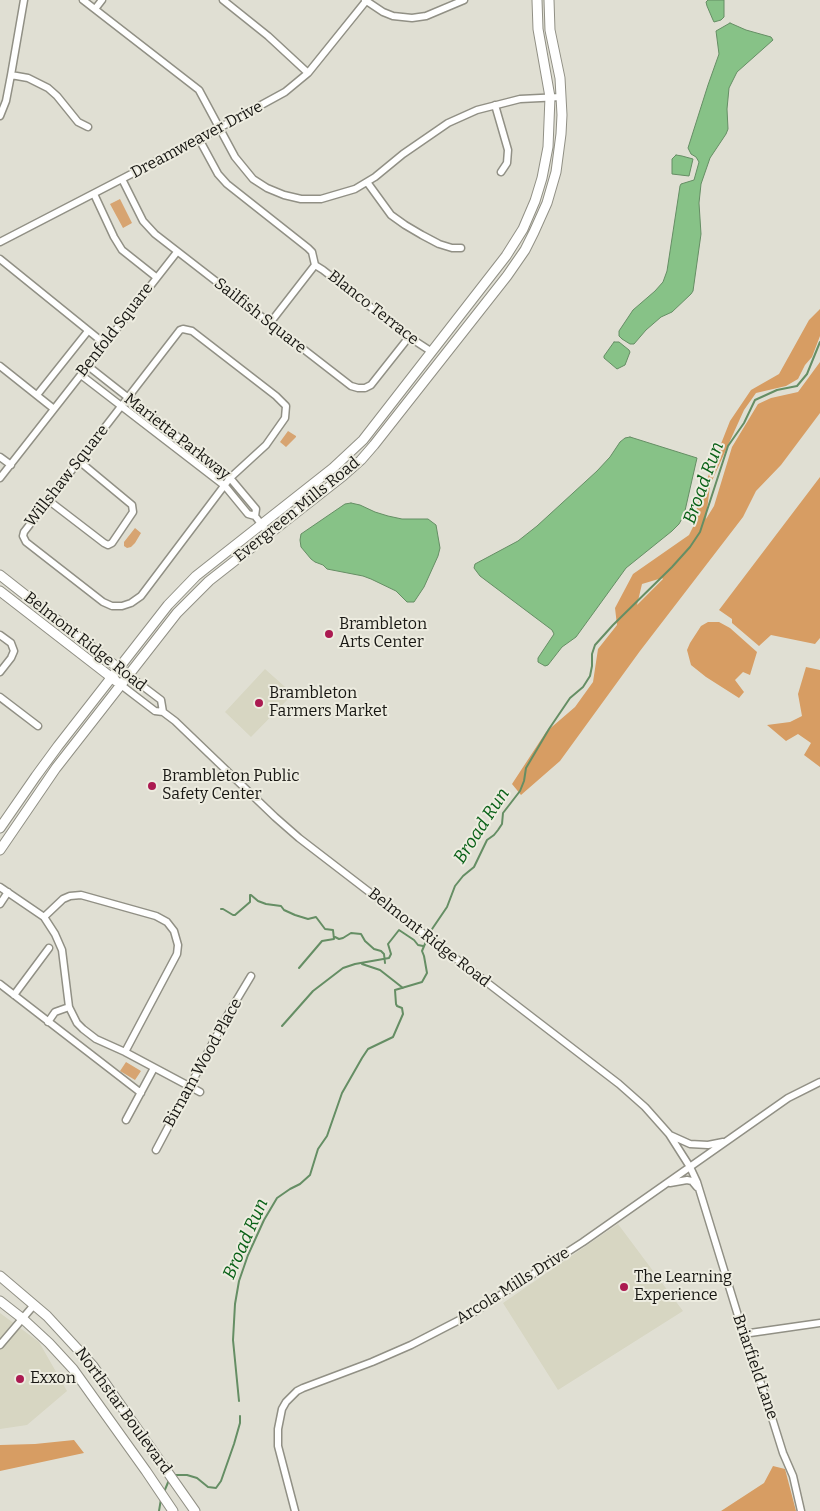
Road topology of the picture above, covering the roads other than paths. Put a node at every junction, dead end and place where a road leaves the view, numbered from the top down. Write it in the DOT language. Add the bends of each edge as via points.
graph roads {
  1 [pos="24,0"];
  2 [pos="83,0"];
  3 [pos="102,0"];
  4 [pos="224,0"];
  5 [pos="365,0"];
  6 [pos="464,0"];
  7 [pos="537,0"];
  8 [pos="549,0"];
  9 [pos="95,9"];
  10 [pos="308,73"];
  11 [pos="12,75"];
  12 [pos="550,97"];
  13 [pos="561,97"];
  14 [pos="495,105"];
  15 [pos="0,116"];
  16 [pos="88,127"];
  17 [pos="220,128"];
  18 [pos="199,139"];
  19 [pos="501,172"];
  20 [pos="122,179"];
  21 [pos="367,182"];
  22 [pos="94,194"];
  23 [pos="0,242"];
  24 [pos="461,248"];
  25 [pos="176,252"];
  26 [pos="0,259"];
  27 [pos="315,264"];
  28 [pos="156,277"];
  29 [pos="270,323"];
  30 [pos="88,331"];
  31 [pos="408,337"];
  32 [pos="105,344"];
  33 [pos="432,352"];
  34 [pos="0,366"];
  35 [pos="88,366"];
  36 [pos="81,374"];
  37 [pos="38,395"];
  38 [pos="128,398"];
  39 [pos="122,405"];
  40 [pos="54,409"];
  41 [pos="0,456"];
  42 [pos="78,461"];
  43 [pos="11,465"];
  44 [pos="0,478"];
  45 [pos="230,478"];
  46 [pos="225,486"];
  47 [pos="48,500"];
  48 [pos="254,516"];
  49 [pos="261,525"];
  50 [pos="269,534"];
  51 [pos="0,575"];
  52 [pos="0,590"];
  53 [pos="0,635"];
  54 [pos="119,668"];
  55 [pos="0,672"];
  56 [pos="128,675"];
  57 [pos="112,678"];
  58 [pos="121,685"];
  59 [pos="0,697"];
  60 [pos="163,712"];
  61 [pos="38,726"];
  62 [pos="0,828"];
  63 [pos="0,850"];
  64 [pos="0,886"];
  65 [pos="8,892"];
  66 [pos="0,904"];
  67 [pos="44,917"];
  68 [pos="49,948"];
  69 [pos="251,976"];
  70 [pos="0,984"];
  71 [pos="14,995"];
  72 [pos="69,1007"];
  73 [pos="48,1022"];
  74 [pos="125,1052"];
  75 [pos="154,1068"];
  76 [pos="820,1082"];
  77 [pos="189,1086"];
  78 [pos="200,1092"];
  79 [pos="141,1093"];
  80 [pos="126,1120"];
  81 [pos="668,1134"];
  82 [pos="726,1140"];
  83 [pos="156,1150"];
  84 [pos="690,1167"];
  85 [pos="664,1185"];
  86 [pos="699,1188"];
  87 [pos="0,1276"];
  88 [pos="0,1301"];
  89 [pos="34,1305"];
  90 [pos="23,1319"];
  91 [pos="820,1323"];
  92 [pos="743,1334"];
  93 [pos="0,1345"];
  94 [pos="173,1511"];
  95 [pos="195,1511"];
  96 [pos="295,1511"];
  97 [pos="801,1511"];
  1 -- 11 [label="street"];
  2 -- 9 [label="street"];
  3 -- 9 [label="street"];
  4 -- 10 [label="street"];
  5 -- 6 [label="street" via="393,16 412,18 426,16"];
  5 -- 10 [label="street, Dreamweaver Drive"];
  7 -- 12 [label="main road, Evergreen Mills Road" via="538,29"];
  8 -- 13 [label="main road, Evergreen Mills Road" via="550,30"];
  9 -- 17 [label="street" via="199,90"];
  10 -- 17 [label="street, Dreamweaver Drive" via="285,92"];
  11 -- 15 [label="street"];
  11 -- 16 [label="street" via="44,85 78,122"];
  12 -- 13 [label="street"];
  12 -- 14 [label="street"];
  12 -- 33 [label="main road, Evergreen Mills Road" via="544,167 523,229"];
  13 -- 50 [label="main road, Evergreen Mills Road" via="556,172 542,216 525,250 374,445 343,476"];
  14 -- 19 [label="street" via="508,150 507,163"];
  14 -- 21 [label="street" via="448,123"];
  17 -- 18 [label="street, Dreamweaver Drive"];
  17 -- 21 [label="street" via="235,157 253,179 284,195 321,199"];
  18 -- 20 [label="street, Dreamweaver Drive"];
  18 -- 27 [label="street" via="222,180 308,248"];
  20 -- 22 [label="street, Dreamweaver Drive"];
  20 -- 25 [label="street, Sailfish Square" via="143,221"];
  21 -- 24 [label="street" via="391,214 405,225 439,244"];
  22 -- 23 [label="street, Dreamweaver Drive"];
  22 -- 28 [label="street" via="122,250"];
  25 -- 28 [label="street, Benfold Square"];
  25 -- 29 [label="street, Sailfish Square"];
  26 -- 30 [label="street"];
  27 -- 29 [label="street"];
  27 -- 31 [label="street, Blanco Terrace"];
  28 -- 32 [label="street, Benfold Square"];
  29 -- 31 [label="street, Sailfish Square" via="351,386 358,388 371,385"];
  30 -- 32 [label="street"];
  30 -- 37 [label="street"];
  31 -- 33 [label="street, Blanco Terrace"];
  32 -- 35 [label="street, Benfold Square"];
  33 -- 49 [label="main road, Evergreen Mills Road" via="347,456"];
  34 -- 37 [label="street"];
  35 -- 36 [label="street, Benfold Square"];
  35 -- 38 [label="street, Marietta Parkway"];
  36 -- 39 [label="street, Marietta Parkway"];
  36 -- 40 [label="street, Benfold Square"];
  37 -- 40 [label="street"];
  38 -- 39 [label="street, Willshaw Square"];
  38 -- 45 [label="street, Marietta Parkway"];
  38 -- 45 [label="street, Willshaw Square" via="183,329 192,331 261,384 286,406 285,418 266,445"];
  39 -- 42 [label="street, Willshaw Square"];
  39 -- 46 [label="street, Marietta Parkway"];
  40 -- 43 [label="street, Benfold Square"];
  41 -- 43 [label="street"];
  42 -- 47 [label="street, Willshaw Square"];
  42 -- 47 [label="street" via="132,505 133,512 112,543 104,544"];
  43 -- 44 [label="street, Benfold Square"];
  45 -- 46 [label="street, Willshaw Square"];
  45 -- 48 [label="street, Marietta Parkway" via="256,509"];
  46 -- 47 [label="street, Willshaw Square" via="141,596 122,606 103,602 24,540 24,532"];
  46 -- 48 [label="street, Marietta Parkway" via="248,514"];
  48 -- 49 [label="street, Marietta Parkway"];
  49 -- 50 [label="street, Marietta Parkway"];
  49 -- 54 [label="main road, Evergreen Mills Road" via="185,587"];
  50 -- 56 [label="main road, Evergreen Mills Road" via="186,603"];
  51 -- 54 [label="main road, Belmont Ridge Road"];
  52 -- 57 [label="main road, Belmont Ridge Road"];
  53 -- 55 [label="street" via="11,643 14,651"];
  54 -- 56 [label="main road, Belmont Ridge Road"];
  54 -- 57 [label="main road, Evergreen Mills Road"];
  56 -- 58 [label="main road, Evergreen Mills Road"];
  56 -- 60 [label="street, Belmont Ridge Road" via="161,700"];
  57 -- 58 [label="main road, Belmont Ridge Road"];
  57 -- 62 [label="main road, Evergreen Mills Road"];
  58 -- 60 [label="street, Belmont Ridge Road" via="155,711"];
  58 -- 63 [label="main road, Evergreen Mills Road" via="56,768"];
  59 -- 61 [label="street"];
  60 -- 81 [label="street, Belmont Ridge Road" via="186,730 286,827 619,1084"];
  64 -- 65 [label="street"];
  65 -- 66 [label="street"];
  65 -- 67 [label="street"];
  67 -- 72 [label="street" via="62,950"];
  67 -- 74 [label="street" via="63,900 81,894 156,916 174,932 177,954"];
  68 -- 71 [label="street"];
  69 -- 77 [label="street, Birnam Wood Place"];
  70 -- 71 [label="street"];
  71 -- 73 [label="street"];
  72 -- 73 [label="street" via="55,1012"];
  72 -- 74 [label="street" via="90,1035"];
  73 -- 79 [label="street"];
  74 -- 75 [label="street"];
  75 -- 77 [label="street"];
  75 -- 79 [label="street"];
  76 -- 82 [label="street, Arcola Mills Drive" via="788,1098"];
  77 -- 78 [label="street"];
  77 -- 83 [label="street, Birnam Wood Place"];
  79 -- 80 [label="street"];
  81 -- 82 [label="street" via="699,1145"];
  81 -- 84 [label="street, Belmont Ridge Road"];
  82 -- 84 [label="street, Arcola Mills Drive"];
  84 -- 85 [label="street, Arcola Mills Drive"];
  84 -- 86 [label="street, Briarfield Lane"];
  85 -- 86 [label="street" via="687,1180"];
  85 -- 96 [label="street, Arcola Mills Drive" via="471,1314 395,1352 303,1388 291,1397 278,1422 278,1446"];
  86 -- 92 [label="street, Briarfield Lane"];
  87 -- 89 [label="main road, Northstar Boulevard"];
  88 -- 90 [label="main road, Northstar Boulevard"];
  89 -- 90 [label="street"];
  89 -- 95 [label="main road, Northstar Boulevard" via="93,1366"];
  90 -- 93 [label="street"];
  90 -- 94 [label="main road, Northstar Boulevard" via="72,1369"];
  91 -- 92 [label="street"];
  92 -- 97 [label="street, Briarfield Lane" via="793,1476"];
}
